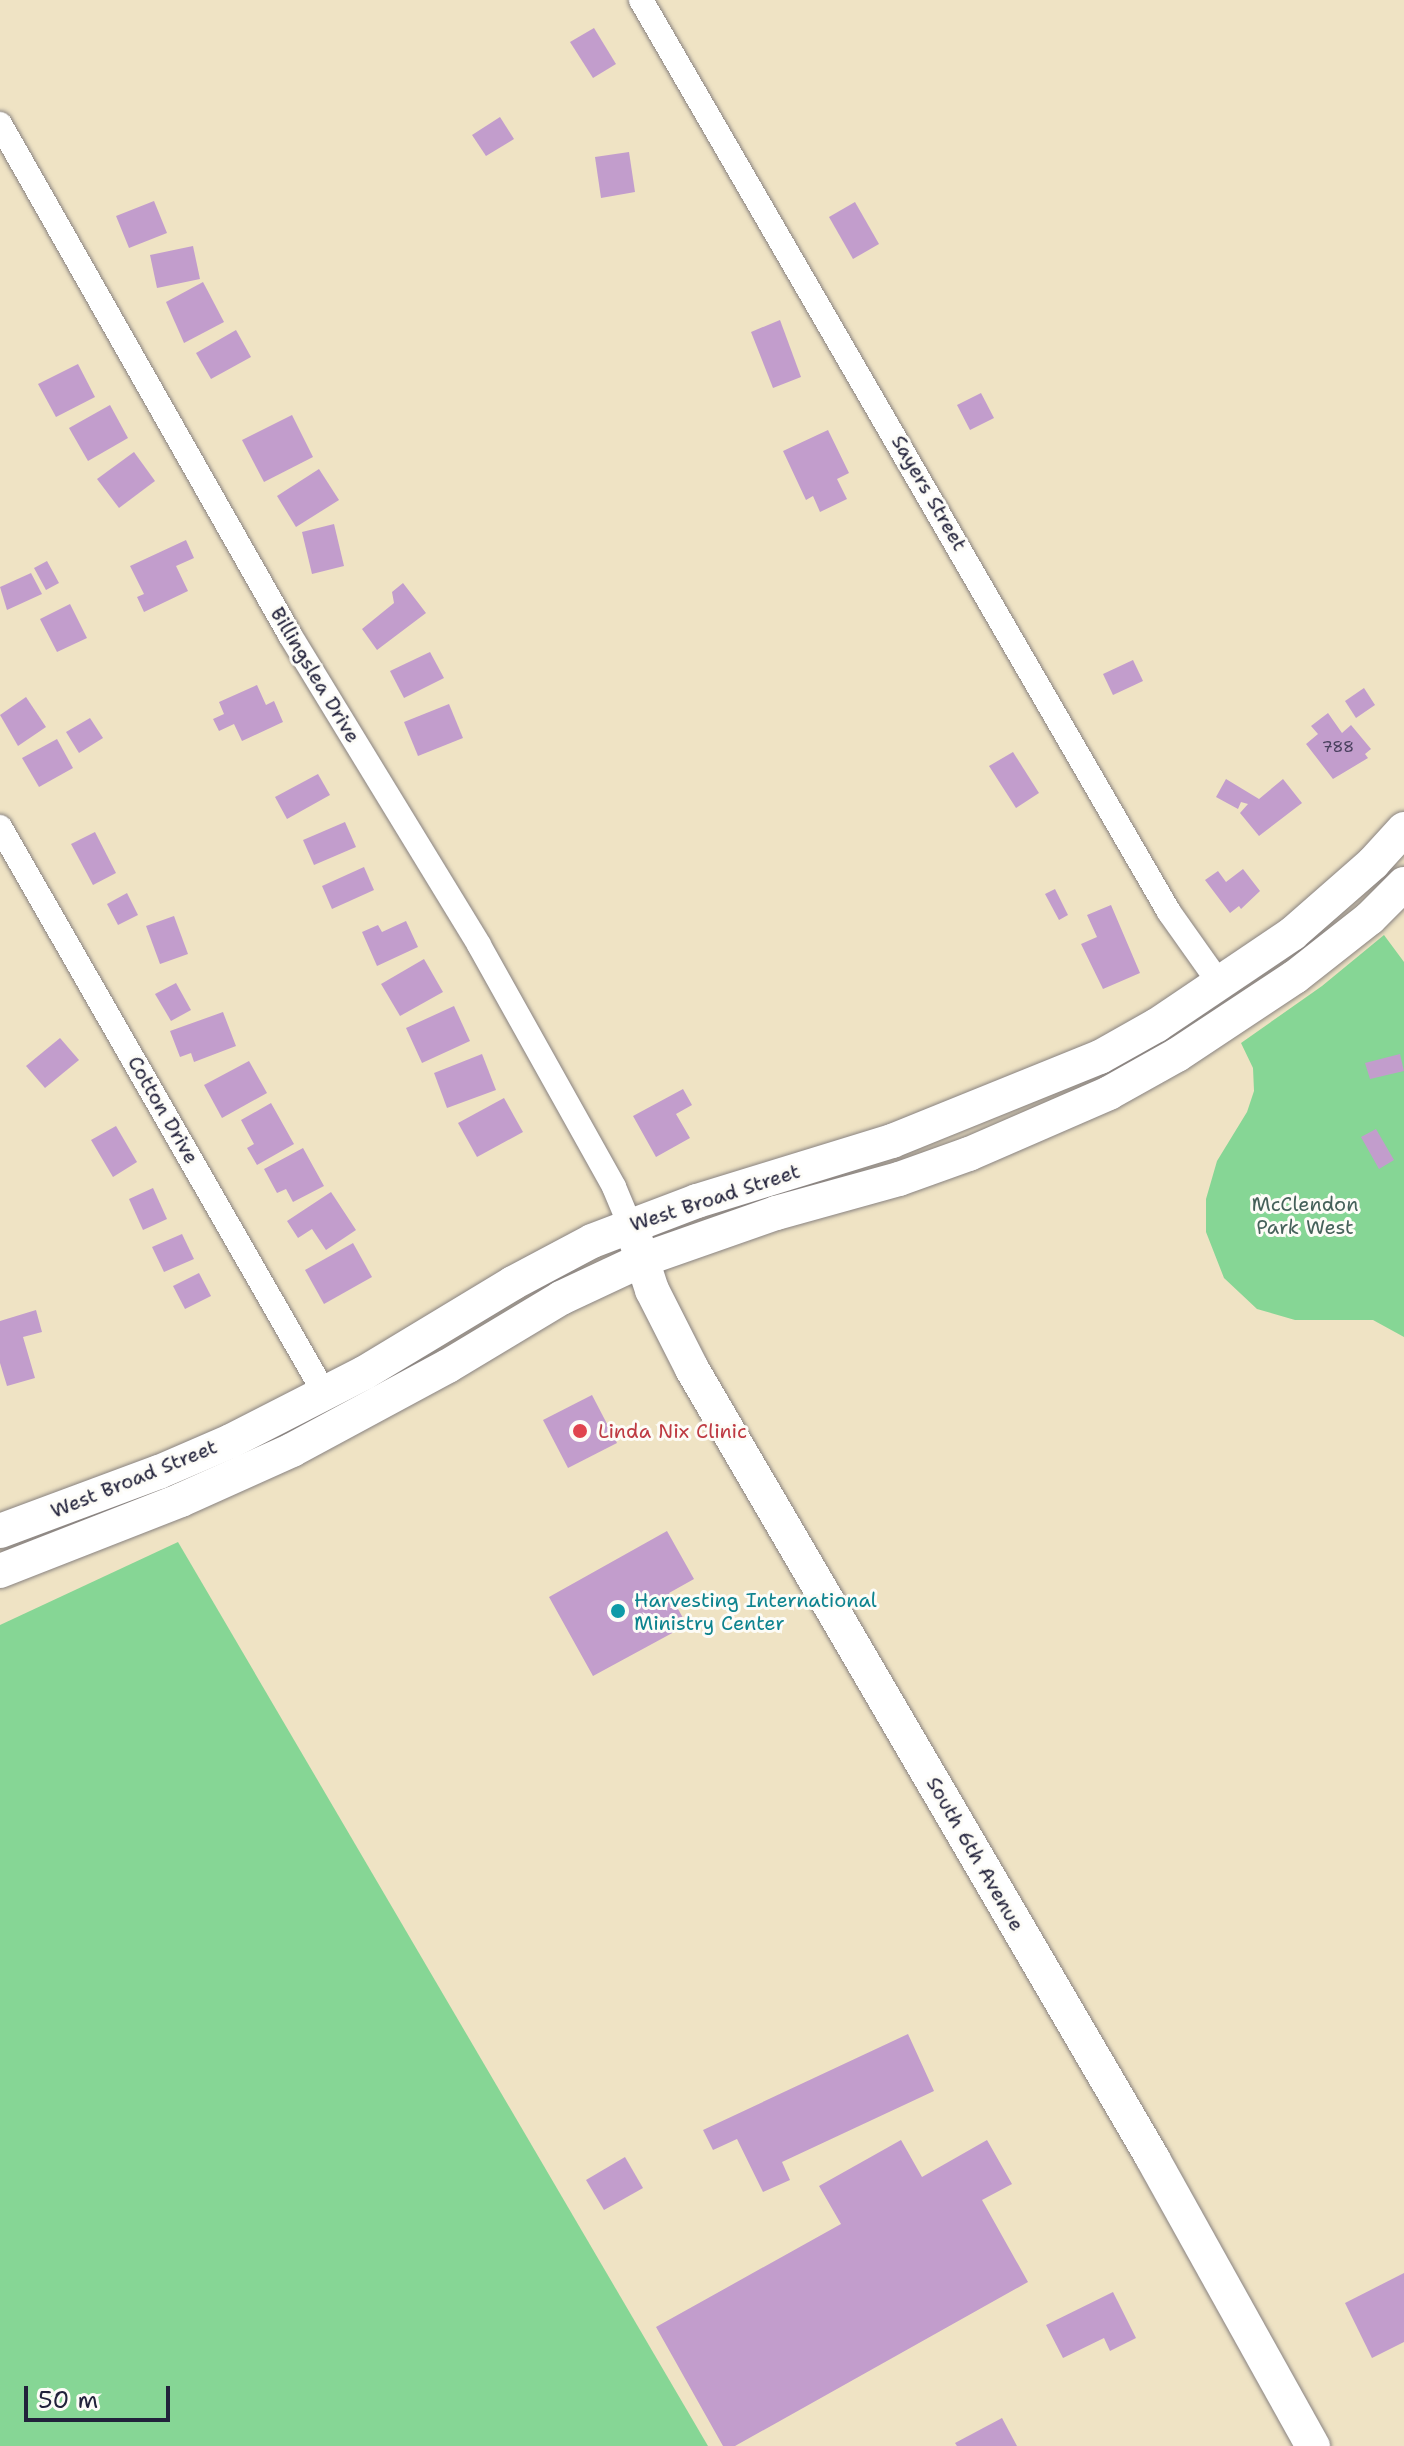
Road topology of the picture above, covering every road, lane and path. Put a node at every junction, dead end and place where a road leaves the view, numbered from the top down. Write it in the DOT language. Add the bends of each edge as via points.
graph roads {
  1 [pos="641,0"];
  2 [pos="0,124"];
  3 [pos="0,827"];
  4 [pos="1404,829"];
  5 [pos="1404,884"];
  6 [pos="1220,984"];
  7 [pos="1241,1014"];
  8 [pos="630,1225"];
  9 [pos="642,1260"];
  10 [pos="325,1394"];
  11 [pos="342,1426"];
  12 [pos="0,1531"];
  13 [pos="0,1571"];
  14 [pos="1313,2446"];
  1 -- 6 [label="street, Sayers Street" via="1169,912"];
  2 -- 8 [label="street, Billingslea Drive" via="290,635 479,945"];
  3 -- 10 [label="street, Cotton Drive"];
  4 -- 6 [label="main road, West Broad Street" via="1315,916"];
  5 -- 7 [label="main road, West Broad Street" via="1342,941"];
  6 -- 7 [label="main road"];
  6 -- 8 [label="main road, West Broad Street" via="1146,1032 1037,1085 892,1141"];
  7 -- 9 [label="main road, West Broad Street" via="1109,1093 969,1154"];
  8 -- 9 [label="main road, South 6th Avenue"];
  8 -- 10 [label="main road, West Broad Street" via="554,1260"];
  9 -- 11 [label="main road, West Broad Street" via="561,1298"];
  9 -- 14 [label="main road, South 6th Avenue" via="692,1369 1160,2171"];
  10 -- 11 [label="main road"];
  10 -- 12 [label="main road, West Broad Street" via="159,1472"];
  11 -- 13 [label="main road, West Broad Street" via="181,1500"];
}
